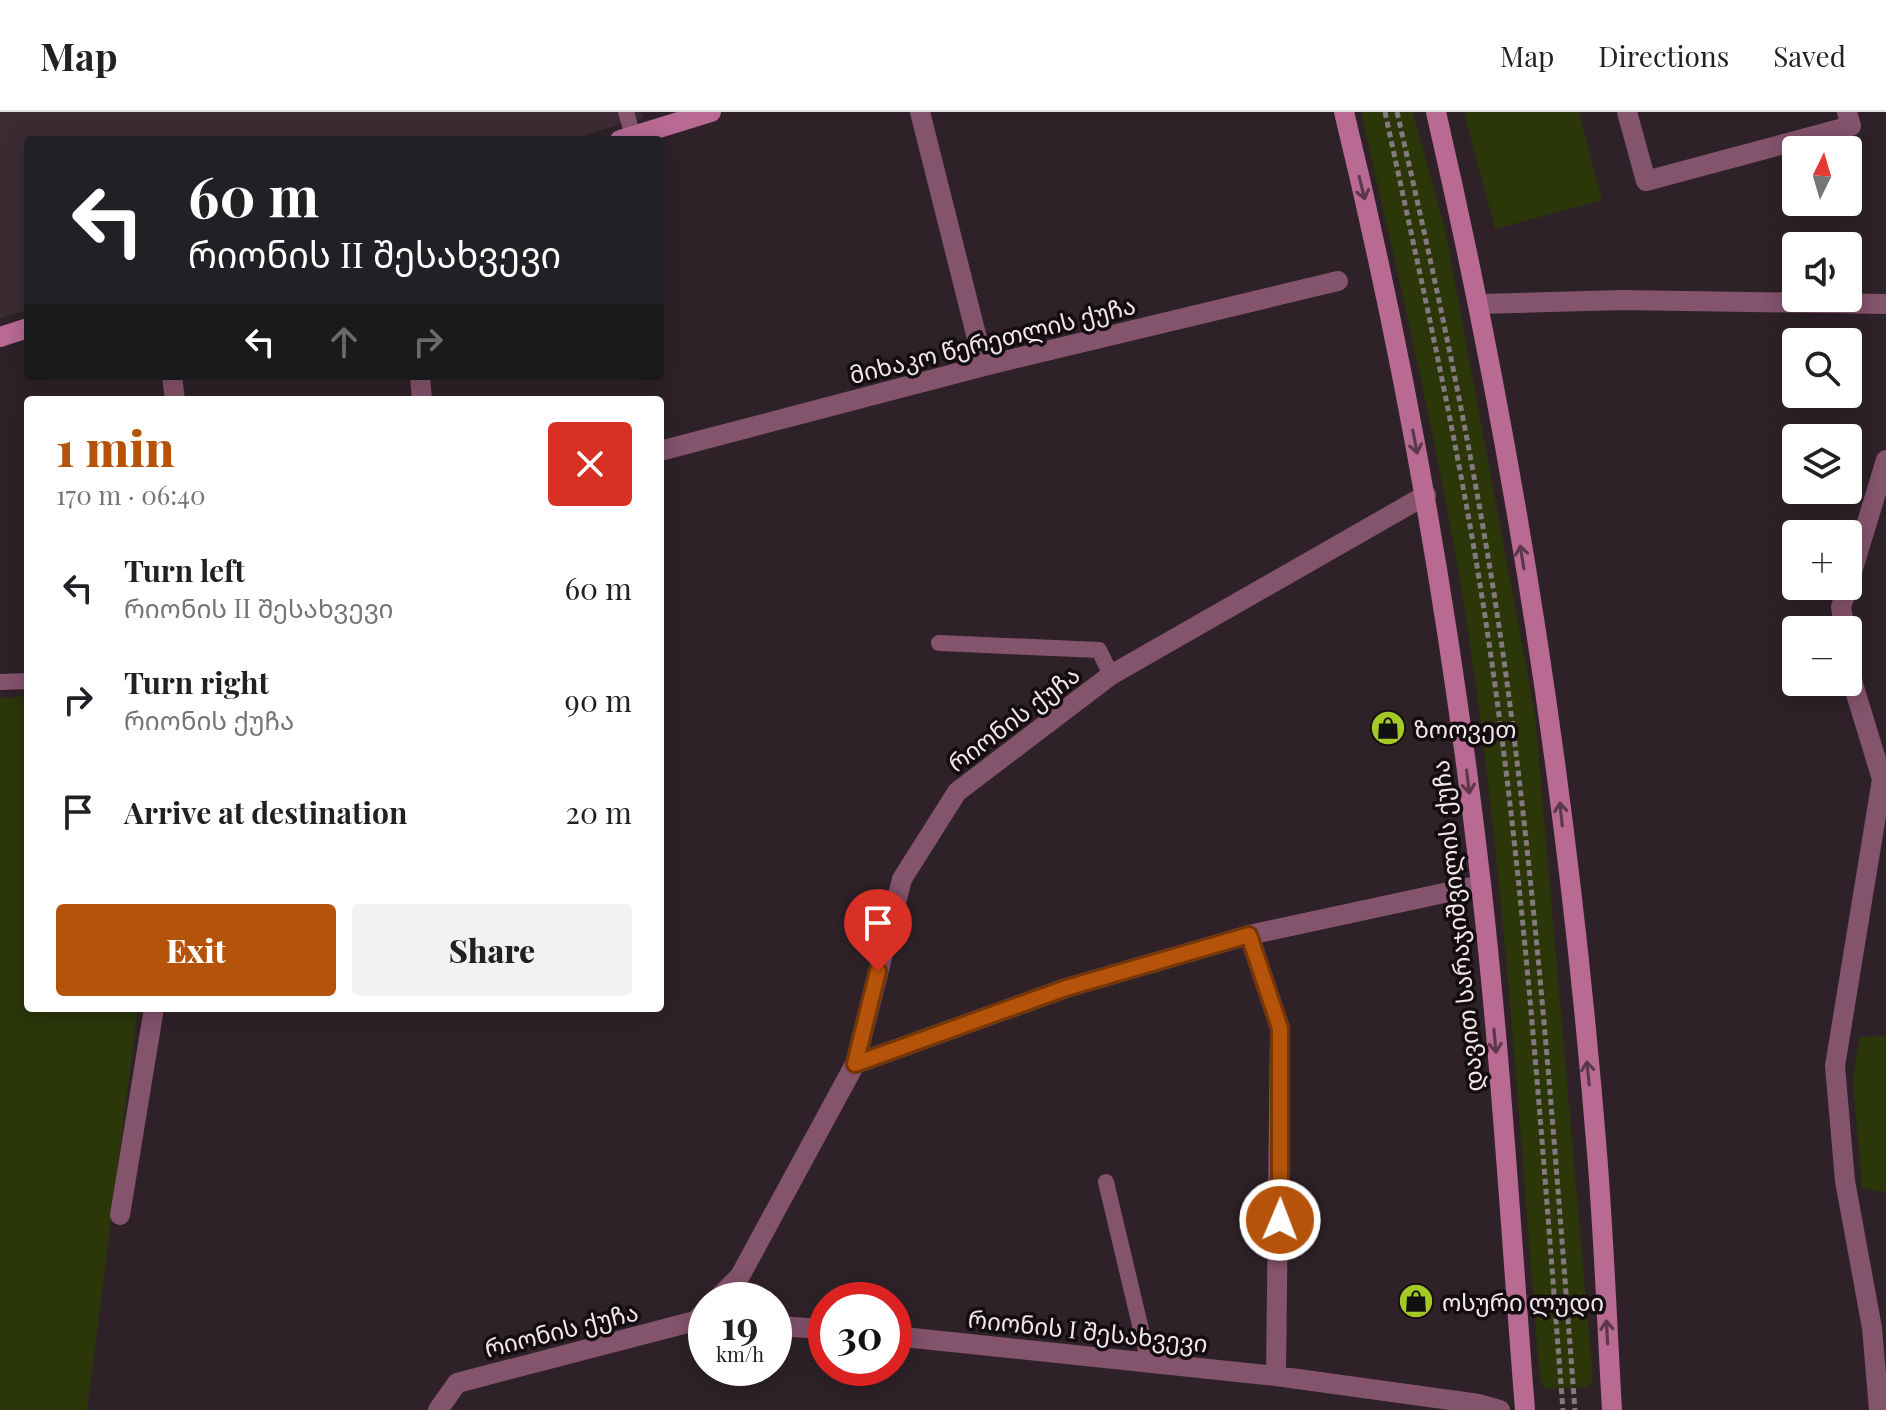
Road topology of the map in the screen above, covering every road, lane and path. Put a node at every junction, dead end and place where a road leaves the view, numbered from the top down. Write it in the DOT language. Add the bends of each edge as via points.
graph roads {
  1 [pos="626,112"];
  2 [pos="711,112"];
  3 [pos="920,112"];
  4 [pos="1344,112"];
  5 [pos="1397,112"];
  6 [pos="1436,112"];
  7 [pos="1627,112"];
  8 [pos="1847,112"];
  9 [pos="627,136"];
  10 [pos="633,136"];
  11 [pos="1338,281"];
  12 [pos="1480,304"];
  13 [pos="1886,304"];
  14 [pos="24,329"];
  15 [pos="0,337"];
  16 [pos="984,366"];
  17 [pos="664,450"];
  18 [pos="1886,460"];
  19 [pos="1426,495"];
  20 [pos="1862,540"];
  21 [pos="939,643"];
  22 [pos="1111,675"];
  23 [pos="24,681"];
  24 [pos="0,682"];
  25 [pos="1857,696"];
  26 [pos="1481,885"];
  27 [pos="1249,935"];
  28 [pos="153,1012"];
  29 [pos="855,1064"];
  30 [pos="1106,1182"];
  31 [pos="120,1215"];
  32 [pos="734,1282"];
  33 [pos="688,1322"];
  34 [pos="912,1338"];
  35 [pos="1149,1363"];
  36 [pos="1276,1376"];
  37 [pos="438,1410"];
  38 [pos="1500,1410"];
  39 [pos="1525,1410"];
  40 [pos="1575,1410"];
  41 [pos="1612,1410"];
  42 [pos="1879,1410"];
  1 -- 9 [label="lane"];
  2 -- 10 [label="main road"];
  3 -- 16 [label="street"];
  4 -- 19 [label="main road, დავით სარაჯიშვილის ქუჩა, one-way" via="1382,268"];
  5 -- 40 [label="path" via="1453,356 1506,673 1540,972"];
  6 -- 12 [label="main road"];
  7 -- 8 [label="street" via="1646,181 1851,126"];
  11 -- 16 [label="street, მიხაკო წერეთლის ქუჩა"];
  12 -- 13 [label="street"];
  41 -- 12 [label="main road, one-way" via="1597,1152 1555,766"];
  14 -- 15 [label="main road"];
  16 -- 17 [label="street, მიხაკო წერეთლის ქუჩა"];
  18 -- 20 [label="street"];
  19 -- 22 [label="street, რიონის ქუჩა"];
  19 -- 26 [label="main road, დავით სარაჯიშვილის ქუჩა, one-way"];
  21 -- 22 [label="lane" via="1099,650"];
  22 -- 29 [label="street, რიონის ქუჩა" via="957,792 902,879"];
  23 -- 24 [label="lane"];
  25 -- 42 [label="street" via="1882,779 1835,1066 1845,1181 1872,1328"];
  26 -- 27 [label="street"];
  26 -- 39 [label="main road, დავით სარაჯიშვილის ქუჩა, one-way"];
  27 -- 29 [label="street" via="1066,988"];
  27 -- 36 [label="street" via="1280,1028"];
  28 -- 31 [label="street"];
  29 -- 32 [label="street, რიონის ქუჩა"];
  30 -- 35 [label="lane"];
  33 -- 37 [label="street, რიონის ქუჩა" via="457,1383"];
  34 -- 35 [label="street, რიონის I შესახვევი"];
  35 -- 36 [label="street, რიონის I შესახვევი"];
  36 -- 38 [label="street, რიონის I შესახვევი"];
}
